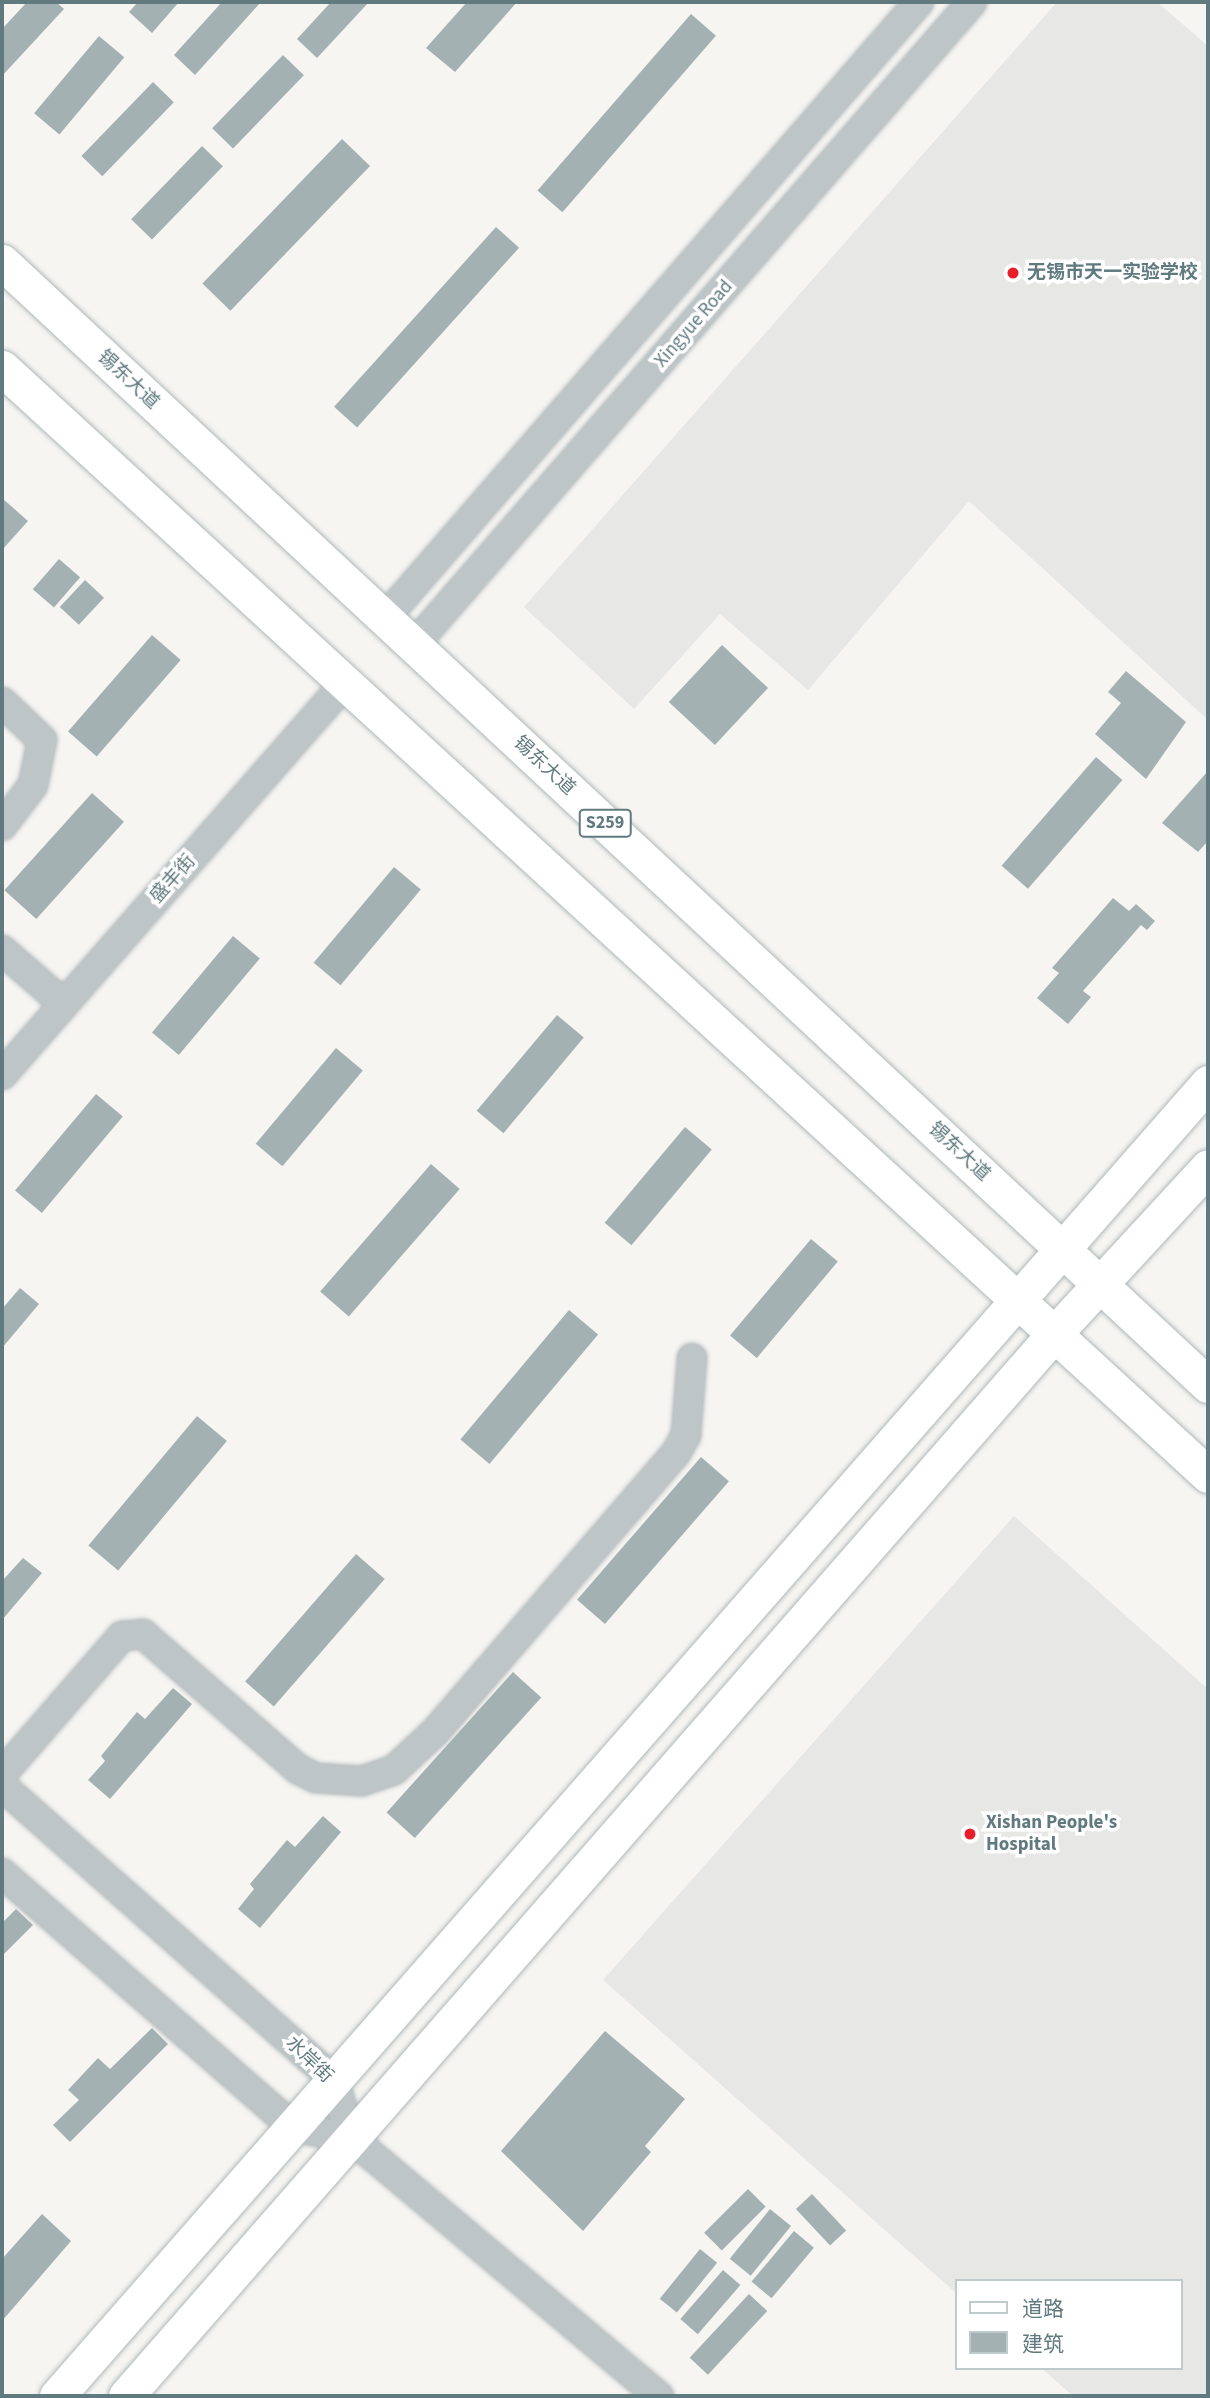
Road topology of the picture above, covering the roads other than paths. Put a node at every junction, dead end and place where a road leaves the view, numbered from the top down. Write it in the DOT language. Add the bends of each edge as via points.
graph roads {
  1 [pos="919,2"];
  2 [pos="972,2"];
  3 [pos="2,262"];
  4 [pos="2,368"];
  5 [pos="385,618"];
  6 [pos="414,645"];
  7 [pos="345,683"];
  8 [pos="2,702"];
  9 [pos="2,826"];
  10 [pos="2,950"];
  11 [pos="64,1004"];
  12 [pos="2,1075"];
  13 [pos="1208,1083"];
  14 [pos="1208,1167"];
  15 [pos="1063,1249"];
  16 [pos="1103,1287"];
  17 [pos="1017,1300"];
  18 [pos="1054,1334"];
  19 [pos="692,1358"];
  20 [pos="1208,1385"];
  21 [pos="1208,1475"];
  22 [pos="2,1774"];
  23 [pos="2,1786"];
  24 [pos="2,1873"];
  25 [pos="334,2080"];
  26 [pos="293,2127"];
  27 [pos="351,2138"];
  28 [pos="57,2396"];
  29 [pos="126,2396"];
  30 [pos="659,2396"];
  1 -- 5 [label="street"];
  2 -- 6 [label="street, Xingyue Road"];
  3 -- 5 [label="main road, 锡东大道 / S259"];
  4 -- 7 [label="main road"];
  5 -- 6 [label="main road, 锡东大道 / S259"];
  6 -- 15 [label="main road, 锡东大道 / S259"];
  7 -- 11 [label="street, 盛丰街"];
  7 -- 17 [label="main road"];
  8 -- 9 [label="street" via="41,740 33,785"];
  10 -- 11 [label="street"];
  11 -- 12 [label="street, 盛丰街"];
  13 -- 15 [label="main road"];
  14 -- 16 [label="main road"];
  15 -- 16 [label="main road, 锡东大道 / S259"];
  15 -- 17 [label="main road"];
  16 -- 18 [label="main road"];
  16 -- 20 [label="main road, 锡东大道 / S259"];
  17 -- 18 [label="main road"];
  17 -- 25 [label="main road"];
  18 -- 21 [label="main road"];
  18 -- 27 [label="main road"];
  19 -- 22 [label="street" via="686,1435 676,1453 436,1731 394,1770 362,1781 316,1778 298,1769 143,1634 122,1636"];
  23 -- 25 [label="street, 水岸街"];
  24 -- 26 [label="street"];
  25 -- 26 [label="main road"];
  25 -- 27 [label="street, 水岸街"];
  26 -- 27 [label="street"];
  26 -- 28 [label="main road"];
  27 -- 29 [label="main road"];
  27 -- 30 [label="street"];
}
